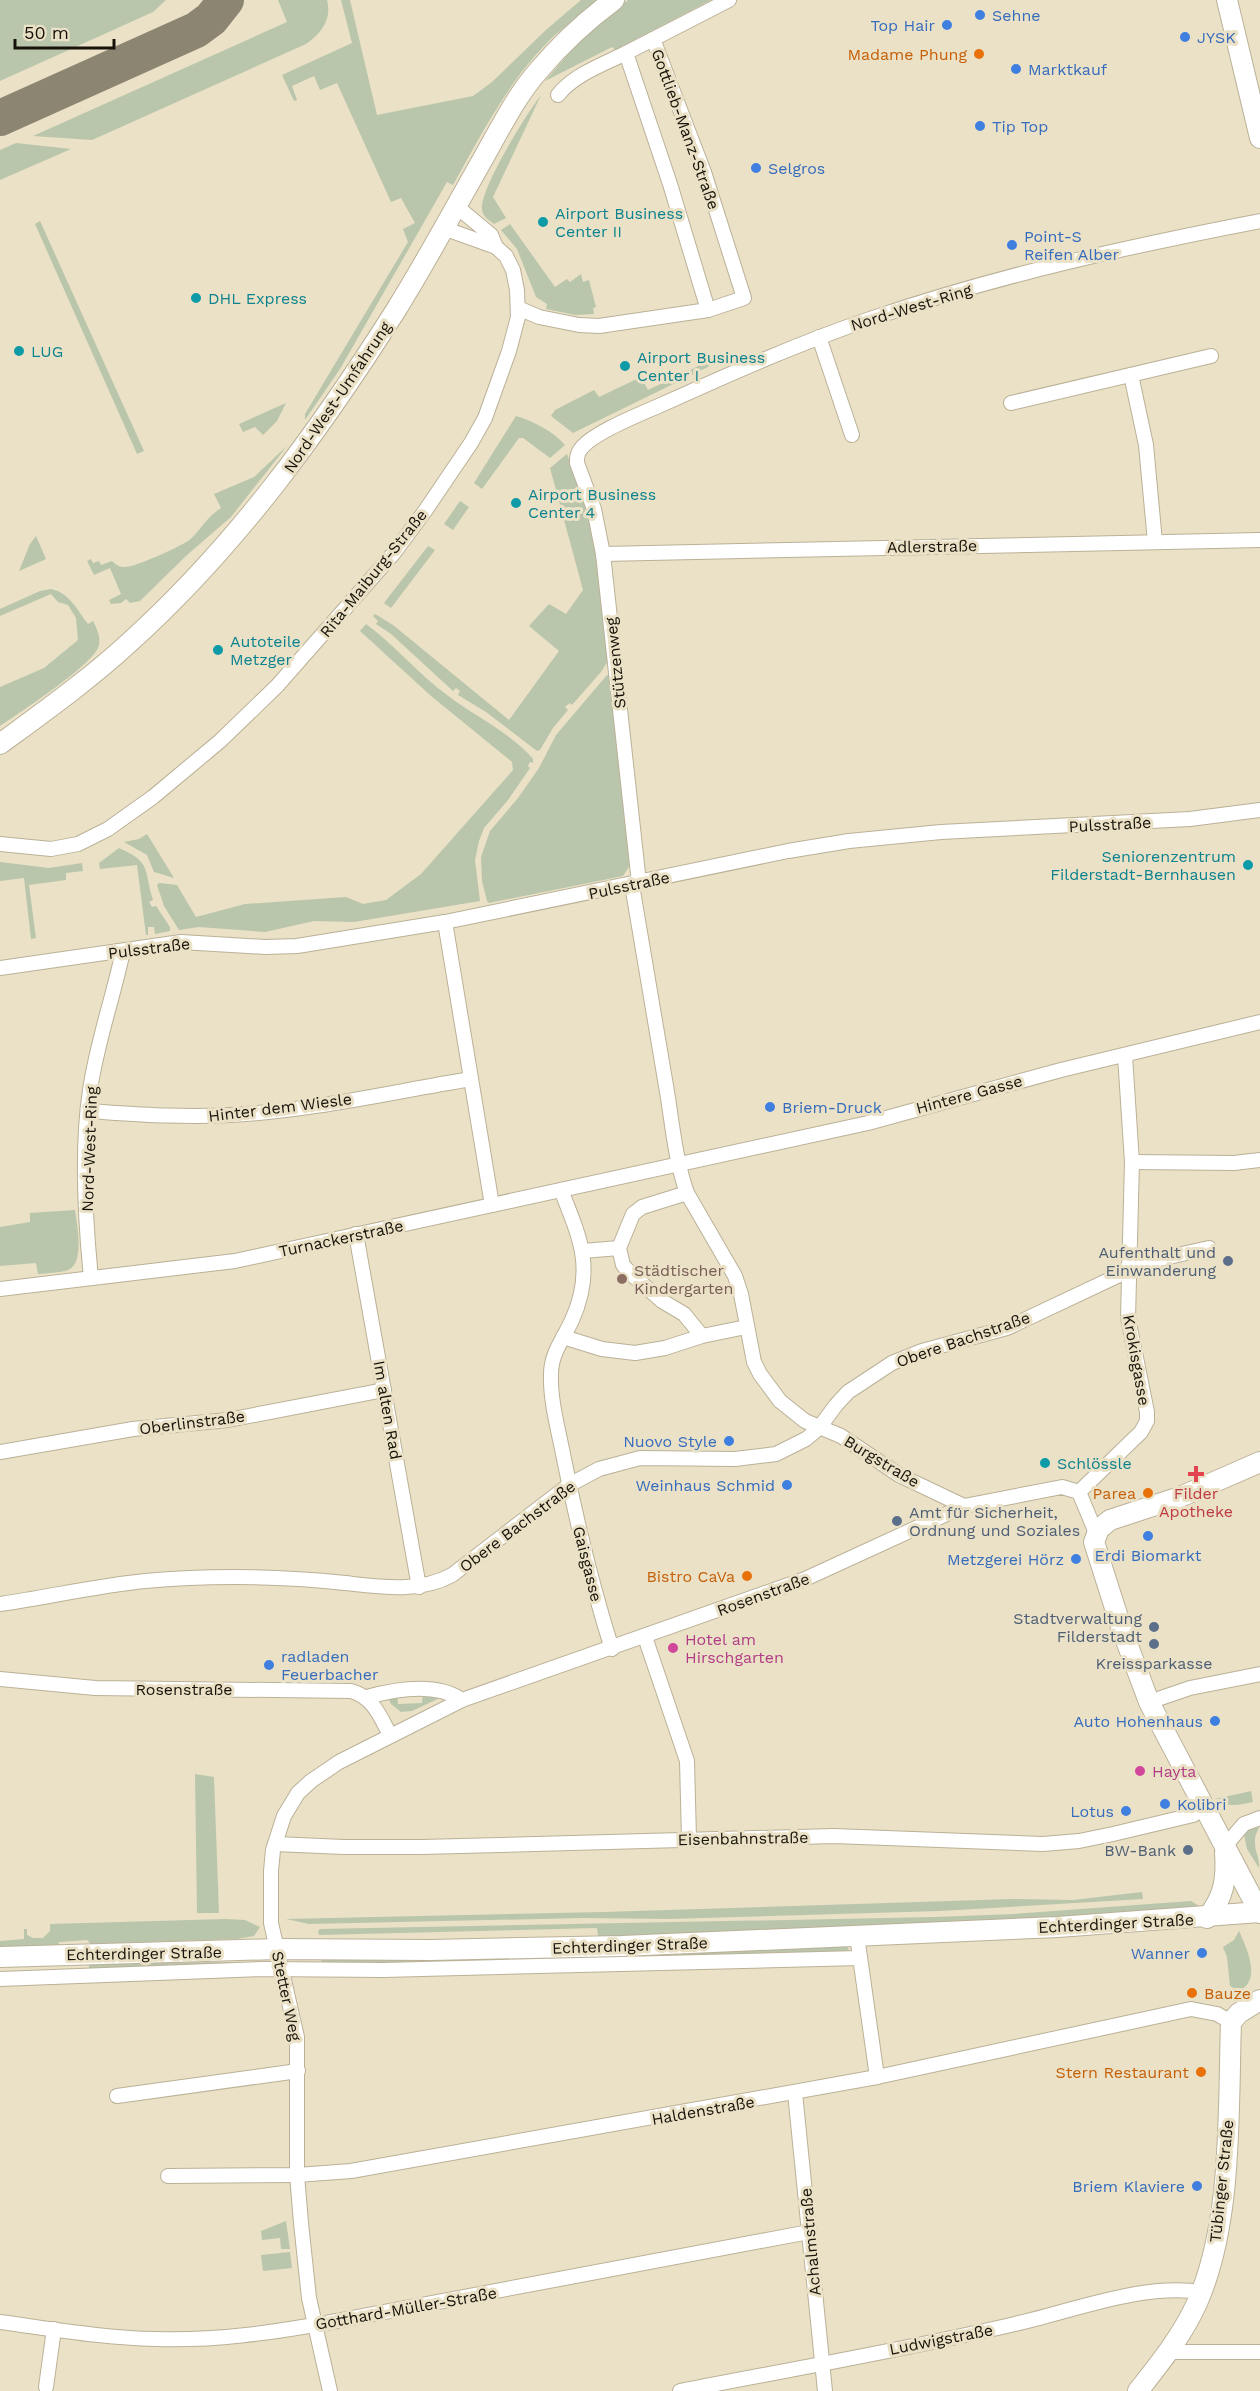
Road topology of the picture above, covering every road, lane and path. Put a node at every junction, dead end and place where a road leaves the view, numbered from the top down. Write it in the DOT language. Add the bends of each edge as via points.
graph roads {
  1 [pos="614,0"];
  2 [pos="729,0"];
  3 [pos="1227,0"];
  4 [pos="653,39"];
  5 [pos="626,53"];
  6 [pos="558,94"];
  7 [pos="1260,138"];
  8 [pos="456,206"];
  9 [pos="1260,221"];
  10 [pos="443,228"];
  11 [pos="496,247"];
  12 [pos="518,308"];
  13 [pos="708,310"];
  14 [pos="819,337"];
  15 [pos="1211,356"];
  16 [pos="1131,375"];
  17 [pos="1011,403"];
  18 [pos="852,435"];
  19 [pos="581,448"];
  20 [pos="1260,540"];
  21 [pos="1155,542"];
  22 [pos="603,554"];
  23 [pos="0,744"];
  24 [pos="1260,810"];
  25 [pos="0,844"];
  26 [pos="636,884"];
  27 [pos="445,922"];
  28 [pos="123,951"];
  29 [pos="0,968"];
  30 [pos="1260,1022"];
  31 [pos="1125,1056"];
  32 [pos="471,1079"];
  33 [pos="88,1111"];
  34 [pos="1260,1160"];
  35 [pos="1132,1162"];
  36 [pos="678,1164"];
  37 [pos="561,1190"];
  38 [pos="687,1193"];
  39 [pos="492,1204"];
  40 [pos="356,1234"];
  41 [pos="619,1248"];
  42 [pos="1209,1248"];
  43 [pos="584,1251"];
  44 [pos="1128,1269"];
  45 [pos="91,1278"];
  46 [pos="0,1289"];
  47 [pos="746,1327"];
  48 [pos="702,1336"];
  49 [pos="563,1337"];
  50 [pos="384,1390"];
  51 [pos="819,1428"];
  52 [pos="0,1452"];
  53 [pos="1260,1462"];
  54 [pos="569,1485"];
  55 [pos="1080,1492"];
  56 [pos="964,1506"];
  57 [pos="1096,1533"];
  58 [pos="419,1587"];
  59 [pos="0,1604"];
  60 [pos="645,1637"];
  61 [pos="612,1649"];
  62 [pos="1260,1674"];
  63 [pos="0,1679"];
  64 [pos="366,1697"];
  65 [pos="462,1700"];
  66 [pos="1149,1702"];
  67 [pos="390,1735"];
  68 [pos="1205,1808"];
  69 [pos="1260,1818"];
  70 [pos="689,1839"];
  71 [pos="275,1844"];
  72 [pos="1225,1846"];
  73 [pos="1260,1913"];
  74 [pos="1207,1918"];
  75 [pos="857,1936"];
  76 [pos="277,1949"];
  77 [pos="0,1957"];
  78 [pos="861,1958"];
  79 [pos="283,1969"];
  80 [pos="0,1979"];
  81 [pos="1260,2000"];
  82 [pos="1231,2022"];
  83 [pos="298,2072"];
  84 [pos="877,2077"];
  85 [pos="795,2093"];
  86 [pos="117,2096"];
  87 [pos="297,2175"];
  88 [pos="168,2176"];
  89 [pos="809,2232"];
  90 [pos="1201,2292"];
  91 [pos="0,2322"];
  92 [pos="314,2325"];
  93 [pos="54,2329"];
  94 [pos="1169,2352"];
  95 [pos="1260,2352"];
  96 [pos="822,2363"];
  97 [pos="46,2387"];
  98 [pos="330,2391"];
  99 [pos="680,2391"];
  100 [pos="825,2391"];
  101 [pos="1138,2391"];
  1 -- 8 [label="main road, Nord-West-Umfahrung" via="538,71 504,120"];
  2 -- 4 [label="street"];
  3 -- 7 [label="main road"];
  4 -- 5 [label="street, Gottlieb-Manz-Straße"];
  4 -- 13 [label="street, Gottlieb-Manz-Straße" via="704,172 744,298"];
  5 -- 6 [label="street"];
  5 -- 13 [label="street, Gottlieb-Manz-Straße"];
  8 -- 10 [label="main road, Nord-West-Umfahrung"];
  8 -- 11 [label="street, Rita-Maiburg-Straße" via="491,235"];
  9 -- 14 [label="street, Nord-West-Ring" via="1167,239 993,282"];
  10 -- 11 [label="street"];
  10 -- 23 [label="main road, Nord-West-Umfahrung" via="329,414 247,520 196,578 132,640 62,699"];
  11 -- 12 [label="street, Rita-Maiburg-Straße" via="513,270"];
  12 -- 13 [label="street, Gottlieb-Manz-Straße" via="539,317 599,326"];
  12 -- 25 [label="street, Rita-Maiburg-Straße" via="492,400 471,443 393,554 277,686 220,741 108,829 78,844 51,849"];
  14 -- 18 [label="street"];
  14 -- 19 [label="street, Nord-West-Ring" via="642,414"];
  15 -- 16 [label="street"];
  16 -- 17 [label="street"];
  16 -- 21 [label="street" via="1146,445"];
  19 -- 22 [label="street, Stützenweg" via="578,463 594,509"];
  20 -- 21 [label="street, Adlerstraße"];
  21 -- 22 [label="street, Adlerstraße"];
  22 -- 26 [label="street, Stützenweg"];
  24 -- 26 [label="street, Pulsstraße" via="1190,819 874,838 788,851"];
  26 -- 27 [label="street, Pulsstraße"];
  26 -- 36 [label="street, Stützenweg"];
  27 -- 28 [label="street, Pulsstraße" via="297,946 181,942"];
  27 -- 32 [label="street"];
  28 -- 29 [label="street, Pulsstraße"];
  28 -- 33 [label="street, Nord-West-Ring" via="99,1041"];
  30 -- 31 [label="street, Hintere Gasse"];
  31 -- 35 [label="street, Krokisgasse"];
  31 -- 36 [label="street, Hintere Gasse" via="1043,1074 868,1123"];
  32 -- 33 [label="street, Hinter dem Wiesle" via="250,1114 185,1116"];
  32 -- 39 [label="street"];
  33 -- 45 [label="street, Nord-West-Ring" via="86,1209"];
  34 -- 35 [label="street"];
  35 -- 44 [label="street, Krokisgasse"];
  36 -- 37 [label="street, Turnackerstraße"];
  36 -- 38 [label="street, Burgstraße"];
  37 -- 39 [label="street, Turnackerstraße"];
  37 -- 43 [label="street, Gaisgasse"];
  38 -- 41 [label="street" via="642,1207 633,1214"];
  38 -- 47 [label="street, Burgstraße" via="735,1276"];
  39 -- 40 [label="street, Turnackerstraße"];
  40 -- 45 [label="street, Turnackerstraße" via="235,1261"];
  40 -- 50 [label="street, Im alten Rad"];
  41 -- 43 [label="street"];
  41 -- 48 [label="street" via="623,1265 630,1273 684,1314"];
  42 -- 44 [label="street, Obere Bachstraße"];
  43 -- 49 [label="street, Gaisgasse" via="585,1279"];
  44 -- 51 [label="street, Obere Bachstraße" via="1007,1328 892,1363 848,1392"];
  44 -- 55 [label="street, Krokisgasse" via="1128,1318 1147,1420 1141,1432"];
  45 -- 46 [label="street, Turnackerstraße"];
  47 -- 48 [label="street"];
  47 -- 51 [label="street, Burgstraße" via="754,1362 764,1380 780,1401"];
  48 -- 49 [label="street" via="635,1353 602,1349"];
  49 -- 54 [label="street, Gaisgasse" via="554,1354 550,1376"];
  50 -- 52 [label="street, Oberlinstraße" via="228,1420 118,1431"];
  50 -- 58 [label="street, Im alten Rad"];
  51 -- 54 [label="street, Obere Bachstraße" via="776,1454 735,1459 640,1458 599,1469"];
  51 -- 56 [label="street, Burgstraße" via="841,1436 899,1475"];
  53 -- 57 [label="main road" via="1180,1497 1110,1520"];
  54 -- 58 [label="street, Obere Bachstraße" via="453,1575"];
  54 -- 61 [label="street, Gaisgasse"];
  55 -- 56 [label="street, Rosenstraße" via="1062,1487"];
  55 -- 57 [label="street"];
  56 -- 60 [label="street, Rosenstraße" via="805,1579"];
  57 -- 66 [label="main road" via="1096,1555"];
  58 -- 59 [label="street, Obere Bachstraße" via="220,1576 119,1584"];
  60 -- 61 [label="street, Rosenstraße"];
  60 -- 70 [label="street" via="687,1761"];
  61 -- 65 [label="street, Rosenstraße"];
  62 -- 66 [label="street" via="1190,1688"];
  63 -- 64 [label="street, Rosenstraße" via="96,1688 351,1691"];
  64 -- 65 [label="street, Rosenstraße" via="394,1691 436,1690 447,1691"];
  64 -- 67 [label="street"];
  65 -- 67 [label="street, Stetter Weg"];
  66 -- 68 [label="main road"];
  67 -- 71 [label="street, Stetter Weg" via="339,1762 304,1787 287,1810"];
  68 -- 70 [label="street, Eisenbahnstraße" via="1193,1815 1095,1838 1044,1844 865,1836"];
  68 -- 72 [label="main road"];
  69 -- 72 [label="street" via="1244,1824"];
  70 -- 71 [label="street, Eisenbahnstraße" via="422,1847"];
  71 -- 76 [label="street, Stetter Weg" via="270,1905"];
  72 -- 73 [label="main road"];
  72 -- 74 [label="main road" via="1226,1882"];
  73 -- 74 [label="main road, Echterdinger Straße"];
  74 -- 75 [label="main road, Echterdinger Straße"];
  75 -- 76 [label="main road, Echterdinger Straße" via="582,1947"];
  75 -- 78 [label="street"];
  76 -- 77 [label="main road, Echterdinger Straße"];
  76 -- 79 [label="street, Stetter Weg"];
  78 -- 79 [label="street, Echterdinger Straße"];
  78 -- 84 [label="street"];
  79 -- 80 [label="street, Echterdinger Straße"];
  79 -- 83 [label="street, Stetter Weg" via="297,2037"];
  81 -- 82 [label="main road"];
  82 -- 84 [label="street, Haldenstraße" via="1217,2014 1191,2009"];
  82 -- 90 [label="main road, Tübinger Straße" via="1220,2215"];
  83 -- 86 [label="street"];
  83 -- 87 [label="street, Stetter Weg"];
  84 -- 85 [label="street, Haldenstraße"];
  85 -- 87 [label="street, Haldenstraße" via="382,2166"];
  85 -- 89 [label="street, Achalmstraße"];
  87 -- 88 [label="street, Haldenstraße"];
  87 -- 92 [label="street, Stetter Weg"];
  89 -- 92 [label="street, Gotthard-Müller-Straße"];
  89 -- 96 [label="street, Achalmstraße"];
  90 -- 94 [label="main road, Tübinger Straße"];
  90 -- 96 [label="street, Ludwigstraße" via="1171,2289 1140,2294"];
  91 -- 93 [label="street, Gotthard-Müller-Straße"];
  92 -- 93 [label="street, Gotthard-Müller-Straße" via="200,2339 116,2337"];
  92 -- 98 [label="street, Stetter Weg"];
  93 -- 97 [label="street"];
  94 -- 95 [label="street"];
  94 -- 101 [label="main road, Tübinger Straße"];
  96 -- 99 [label="street, Ludwigstraße"];
  96 -- 100 [label="street, Achalmstraße"];
}
